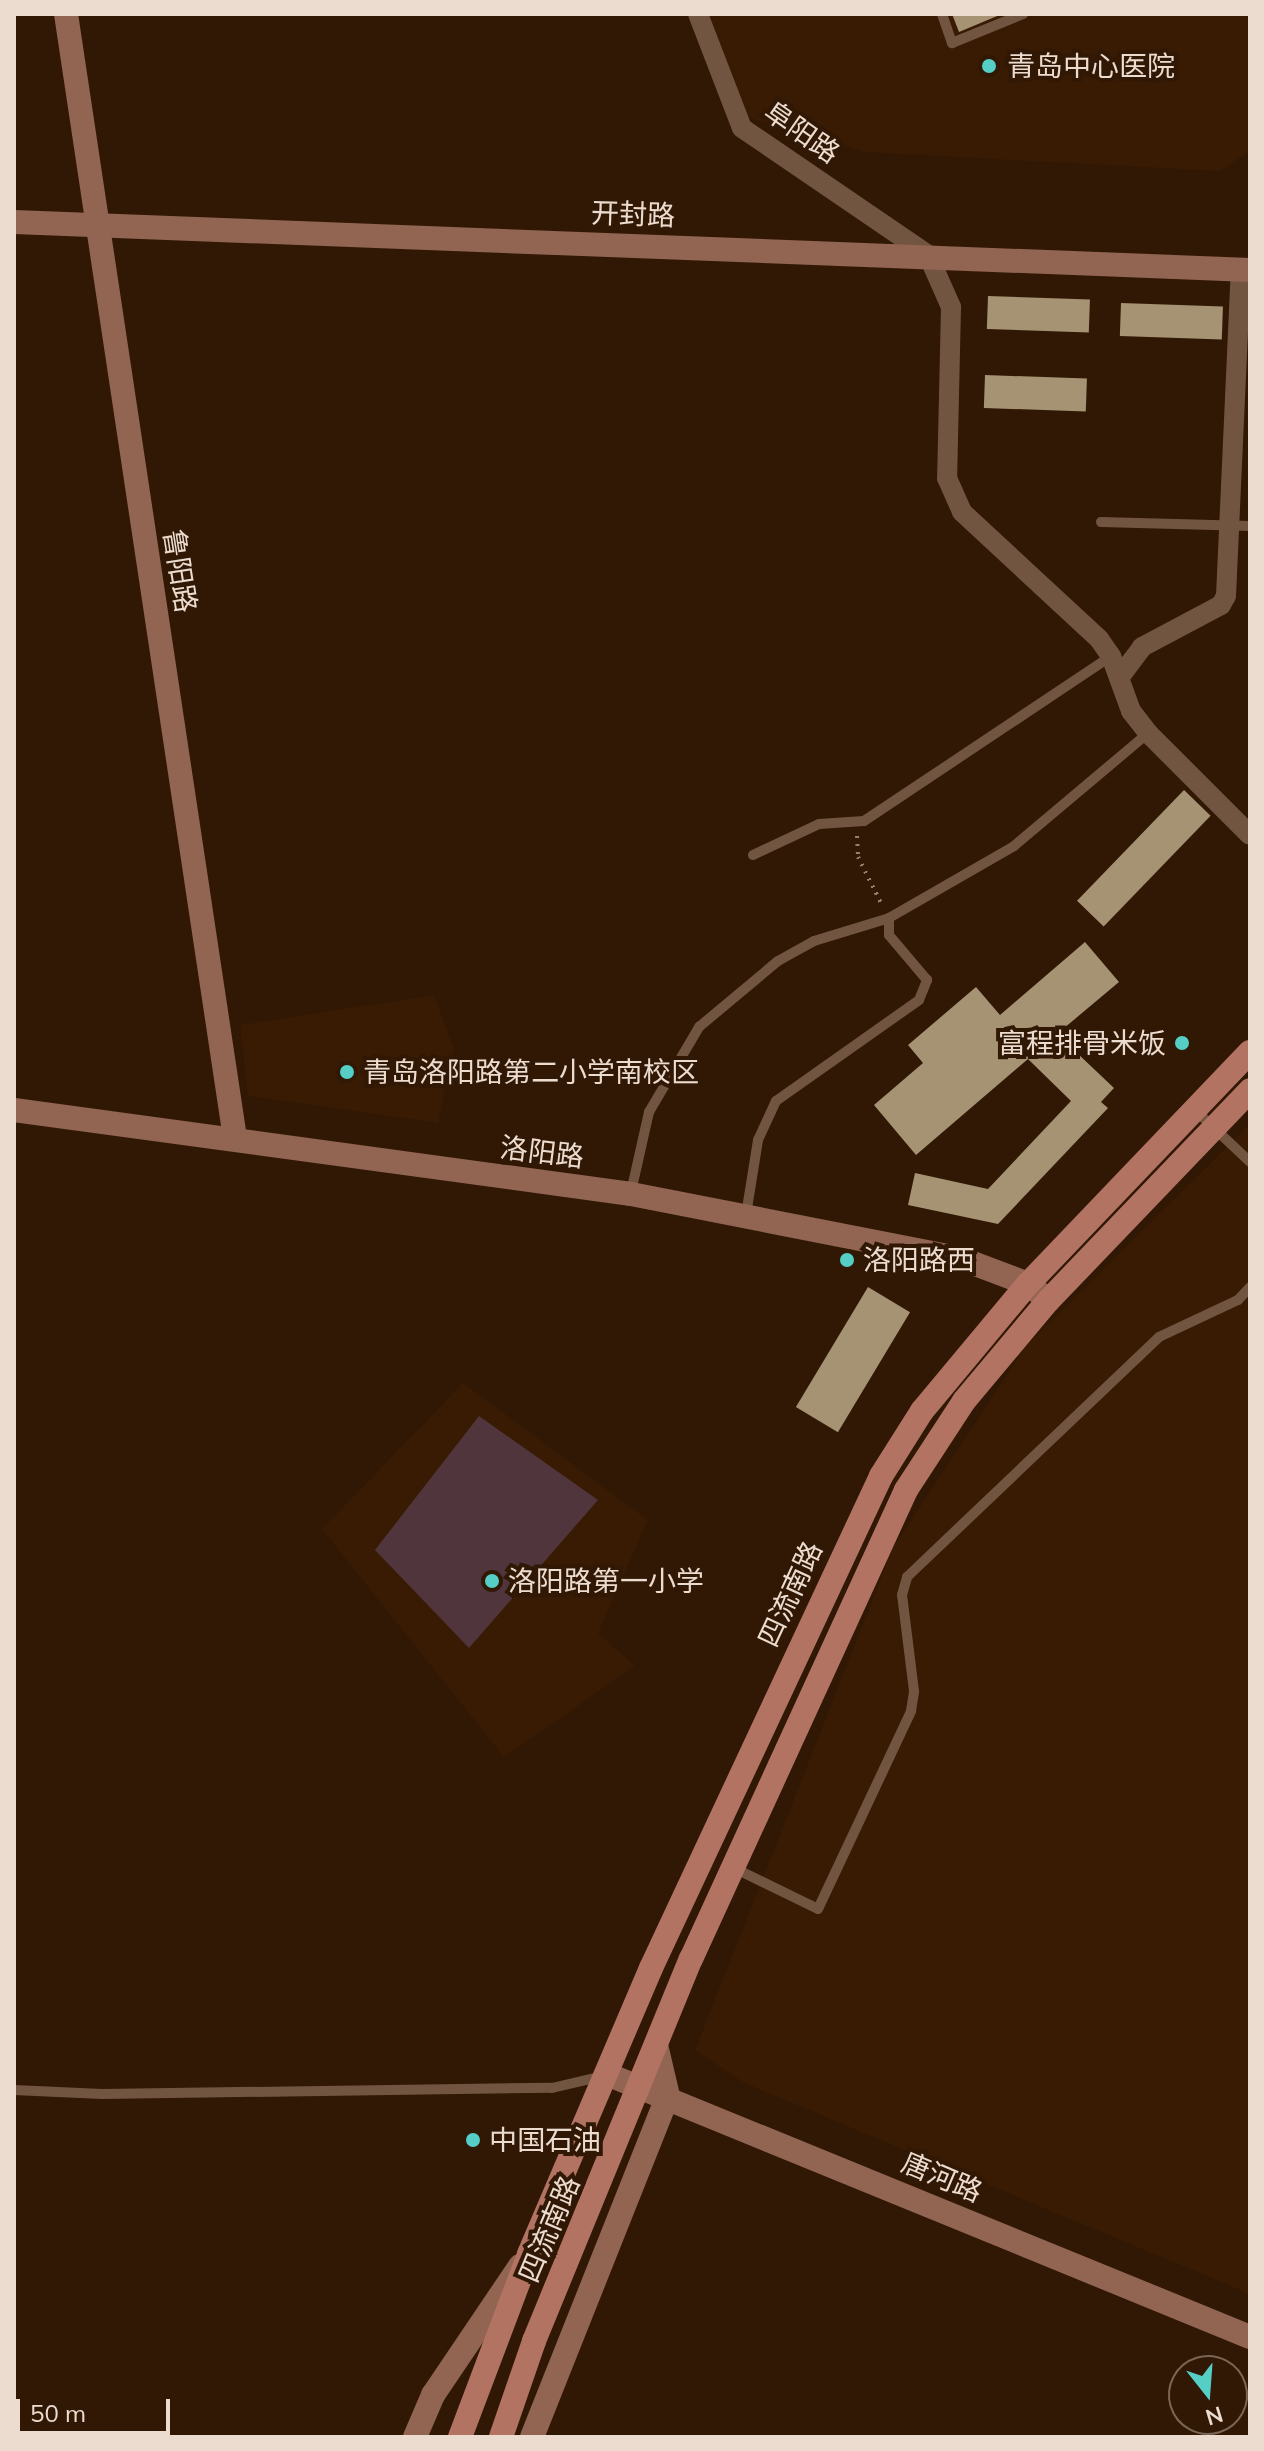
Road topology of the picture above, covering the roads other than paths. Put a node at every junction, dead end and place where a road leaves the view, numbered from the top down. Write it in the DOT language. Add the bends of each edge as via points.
graph roads {
  1 [pos="66,14"];
  2 [pos="698,14"];
  3 [pos="942,14"];
  4 [pos="1023,14"];
  5 [pos="14,222"];
  6 [pos="97,224"];
  7 [pos="928,255"];
  8 [pos="1246,270"];
  9 [pos="1101,522"];
  10 [pos="1240,525"];
  11 [pos="1111,656"];
  12 [pos="1119,678"];
  13 [pos="1148,733"];
  14 [pos="1250,835"];
  15 [pos="753,855"];
  16 [pos="889,918"];
  17 [pos="1250,1052"];
  18 [pos="1225,1077"];
  19 [pos="1248,1096"];
  20 [pos="14,1110"];
  21 [pos="1195,1110"];
  22 [pos="1214,1128"];
  23 [pos="235,1138"];
  24 [pos="1250,1162"];
  25 [pos="631,1194"];
  26 [pos="745,1217"];
  27 [pos="1028,1284"];
  28 [pos="1250,1287"];
  29 [pos="1048,1301"];
  30 [pos="732,1867"];
  31 [pos="656,2045"];
  32 [pos="609,2075"];
  33 [pos="642,2087"];
  34 [pos="14,2090"];
  35 [pos="668,2096"];
  36 [pos="529,2254"];
  37 [pos="1250,2337"];
  38 [pos="415,2437"];
  39 [pos="460,2437"];
  40 [pos="501,2437"];
  41 [pos="532,2437"];
  1 -- 6 [label="street, 鲁阳路"];
  2 -- 7 [label="street, 阜阳路" via="742,128"];
  3 -- 4 [label="lane" via="952,43"];
  5 -- 6 [label="street, 开封路"];
  6 -- 7 [label="street, 开封路"];
  6 -- 23 [label="street, 鲁阳路"];
  7 -- 8 [label="street, 开封路"];
  7 -- 11 [label="street" via="951,307 947,478 962,512"];
  8 -- 10 [label="street"];
  9 -- 10 [label="lane"];
  10 -- 12 [label="street" via="1221,605 1142,647"];
  11 -- 12 [label="street"];
  11 -- 15 [label="lane" via="864,821 808,827"];
  12 -- 13 [label="street" via="1131,711"];
  13 -- 14 [label="street"];
  13 -- 16 [label="lane" via="1014,846"];
  16 -- 25 [label="lane" via="814,941 778,961 699,1027 649,1112"];
  16 -- 26 [label="lane" via="889,935 927,980 919,1000 776,1101 758,1140"];
  17 -- 18 [label="main road, 四流南路"];
  18 -- 19 [label="lane"];
  18 -- 21 [label="main road, 四流南路"];
  19 -- 22 [label="main road, 四流南路"];
  20 -- 23 [label="street, 洛阳路"];
  21 -- 22 [label="lane"];
  21 -- 27 [label="main road, 四流南路"];
  22 -- 24 [label="lane"];
  22 -- 29 [label="main road, 四流南路"];
  23 -- 25 [label="street, 洛阳路"];
  25 -- 26 [label="street, 洛阳路"];
  26 -- 27 [label="street, 洛阳路" via="962,1259"];
  27 -- 29 [label="street, 洛阳路"];
  27 -- 32 [label="main road, 四流南路" via="922,1411 874,1488 688,1885"];
  28 -- 30 [label="lane" via="1238,1300 1159,1337 907,1577 902,1595 914,1691 911,1711 818,1909"];
  29 -- 30 [label="main road, 四流南路" via="964,1401 906,1490"];
  30 -- 31 [label="main road, 四流南路"];
  31 -- 33 [label="main road, 四流南路"];
  31 -- 35 [label="street"];
  32 -- 33 [label="street, 唐河路"];
  32 -- 34 [label="lane" via="552,2088 102,2094"];
  32 -- 36 [label="main road, 四流南路"];
  33 -- 35 [label="street, 唐河路"];
  33 -- 40 [label="main road, 四流南路" via="534,2341"];
  35 -- 37 [label="street, 唐河路"];
  35 -- 41 [label="street"];
  36 -- 38 [label="street, 四流南路" via="433,2395"];
  36 -- 39 [label="main road, 四流南路"];
}
